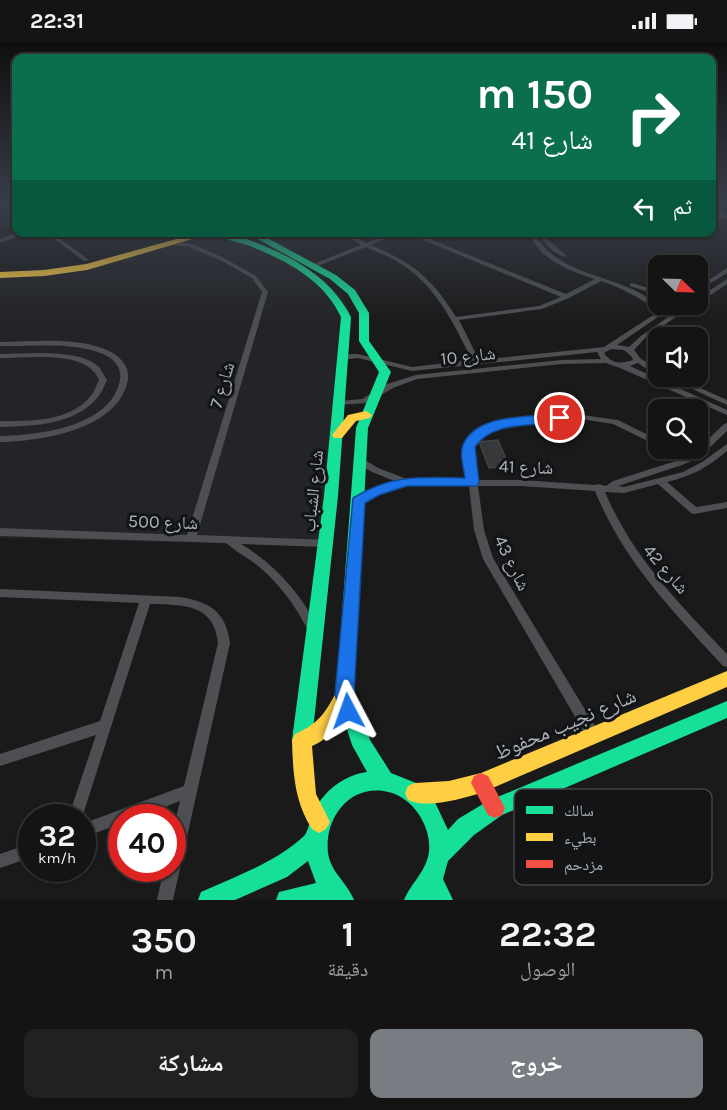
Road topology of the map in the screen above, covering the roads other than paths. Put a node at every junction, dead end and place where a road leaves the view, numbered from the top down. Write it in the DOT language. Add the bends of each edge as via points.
graph roads {
  1 [pos="61,242"];
  2 [pos="158,242"];
  3 [pos="182,242"];
  4 [pos="201,242"];
  5 [pos="257,242"];
  6 [pos="259,242"];
  7 [pos="363,242"];
  8 [pos="375,242"];
  9 [pos="431,242"];
  10 [pos="537,242"];
  11 [pos="548,242"];
  12 [pos="368,245"];
  13 [pos="133,250"];
  14 [pos="222,259"];
  15 [pos="86,260"];
  16 [pos="313,266"];
  17 [pos="0,267"];
  18 [pos="727,270"];
  19 [pos="0,275"];
  20 [pos="599,280"];
  21 [pos="727,281"];
  22 [pos="708,282"];
  23 [pos="648,291"];
  24 [pos="648,292"];
  25 [pos="708,294"];
  26 [pos="642,296"];
  27 [pos="567,297"];
  28 [pos="648,301"];
  29 [pos="658,315"];
  30 [pos="676,315"];
  31 [pos="454,319"];
  32 [pos="635,329"];
  33 [pos="647,334"];
  34 [pos="364,341"];
  35 [pos="345,342"];
  36 [pos="0,344"];
  37 [pos="89,347"];
  38 [pos="606,348"];
  39 [pos="630,350"];
  40 [pos="0,356"];
  41 [pos="77,358"];
  42 [pos="344,358"];
  43 [pos="568,358"];
  44 [pos="637,358"];
  45 [pos="606,362"];
  46 [pos="477,363"];
  47 [pos="381,364"];
  48 [pos="623,366"];
  49 [pos="648,366"];
  50 [pos="414,373"];
  51 [pos="686,387"];
  52 [pos="690,387"];
  53 [pos="100,390"];
  54 [pos="121,390"];
  55 [pos="679,392"];
  56 [pos="376,394"];
  57 [pos="340,403"];
  58 [pos="727,403"];
  59 [pos="727,413"];
  60 [pos="366,415"];
  61 [pos="0,423"];
  62 [pos="727,426"];
  63 [pos="337,438"];
  64 [pos="648,438"];
  65 [pos="0,439"];
  66 [pos="708,442"];
  67 [pos="727,447"];
  68 [pos="687,459"];
  69 [pos="360,461"];
  70 [pos="660,481"];
  71 [pos="406,482"];
  72 [pos="472,482"];
  73 [pos="603,488"];
  74 [pos="358,501"];
  75 [pos="727,505"];
  76 [pos="0,532"];
  77 [pos="191,539"];
  78 [pos="227,540"];
  79 [pos="326,543"];
  80 [pos="0,593"];
  81 [pos="146,599"];
  82 [pos="316,635"];
  83 [pos="727,662"];
  84 [pos="727,679"];
  85 [pos="345,694"];
  86 [pos="727,709"];
  87 [pos="104,726"];
  88 [pos="593,735"];
  89 [pos="302,740"];
  90 [pos="0,760"];
  91 [pos="384,780"];
  92 [pos="481,783"];
  93 [pos="540,789"];
  94 [pos="190,791"];
  95 [pos="415,793"];
  96 [pos="514,800"];
  97 [pos="79,804"];
  98 [pos="186,808"];
  99 [pos="495,808"];
  100 [pos="319,822"];
  101 [pos="96,826"];
  102 [pos="316,841"];
  103 [pos="441,853"];
  104 [pos="18,855"];
  105 [pos="0,861"];
  106 [pos="432,881"];
  107 [pos="169,882"];
  108 [pos="243,886"];
  109 [pos="338,896"];
  110 [pos="165,900"];
  111 [pos="209,900"];
  112 [pos="247,900"];
  113 [pos="287,900"];
  114 [pos="415,900"];
  115 [pos="442,900"];
  1 -- 15 [label="street"];
  2 -- 13 [label="street"];
  3 -- 14 [label="street, شارع 7"];
  4 -- 14 [label="street, شارع 7"];
  5 -- 35 [label="street, شارع الشباب" via="315,278 340,301 346,317"];
  6 -- 16 [label="street, شارع الشباب"];
  7 -- 12 [label="street"];
  8 -- 12 [label="street"];
  9 -- 27 [label="street"];
  10 -- 20 [label="street" via="553,256"];
  11 -- 23 [label="street" via="576,263"];
  12 -- 16 [label="street"];
  12 -- 31 [label="street" via="422,276 442,296"];
  13 -- 15 [label="street"];
  13 -- 19 [label="street" via="74,269"];
  14 -- 77 [label="street, شارع 7" via="254,277 265,292"];
  15 -- 17 [label="street"];
  16 -- 34 [label="street, شارع الشباب" via="339,280 358,300 364,314"];
  18 -- 22 [label="street"];
  20 -- 26 [label="street"];
  20 -- 27 [label="street"];
  21 -- 25 [label="street"];
  24 -- 26 [label="street"];
  26 -- 28 [label="street"];
  27 -- 31 [label="street" via="521,312"];
  29 -- 32 [label="street, شارع 10"];
  30 -- 33 [label="street"];
  31 -- 46 [label="street"];
  32 -- 33 [label="street"];
  32 -- 38 [label="street, شارع 10"];
  33 -- 39 [label="street"];
  34 -- 35 [label="street"];
  34 -- 47 [label="street"];
  35 -- 42 [label="street, شارع الشباب"];
  36 -- 37 [label="street"];
  37 -- 41 [label="street"];
  37 -- 54 [label="street" via="103,350 121,363 125,372"];
  38 -- 39 [label="street"];
  38 -- 43 [label="street, شارع 10"];
  38 -- 45 [label="street" via="600,355"];
  39 -- 44 [label="street"];
  40 -- 41 [label="street"];
  41 -- 53 [label="street" via="100,369"];
  42 -- 47 [label="street, شارع 10" via="361,354"];
  42 -- 57 [label="street, شارع الشباب"];
  43 -- 45 [label="street, شارع 10"];
  43 -- 46 [label="street, شارع 10"];
  43 -- 50 [label="street, شارع 10"];
  44 -- 48 [label="street" via="635,363"];
  44 -- 49 [label="street"];
  45 -- 48 [label="street, شارع 10"];
  46 -- 50 [label="street, شارع 10"];
  47 -- 50 [label="street, شارع 10"];
  47 -- 56 [label="street" via="385,376"];
  48 -- 55 [label="street, شارع 10"];
  50 -- 56 [label="street, شارع 10"];
  51 -- 55 [label="street"];
  52 -- 58 [label="street"];
  53 -- 54 [label="street"];
  53 -- 61 [label="street" via="83,407 52,421"];
  54 -- 65 [label="street" via="98,414 79,425 31,438"];
  55 -- 59 [label="street, شارع 10"];
  56 -- 57 [label="street, شارع 10" via="359,402"];
  56 -- 60 [label="street"];
  57 -- 63 [label="street, شارع الشباب"];
  60 -- 63 [label="street" via="352,418"];
  60 -- 69 [label="street"];
  62 -- 66 [label="street, شارع 41"];
  63 -- 79 [label="street, شارع الشباب"];
  64 -- 72 [label="street, شارع 43" via="595,417 499,424 484,429 470,442"];
  67 -- 70 [label="street, شارع 41" via="696,469"];
  68 -- 73 [label="street, شارع 41"];
  69 -- 71 [label="street, شارع 41"];
  69 -- 74 [label="street"];
  70 -- 73 [label="street, شارع 41" via="624,490"];
  70 -- 75 [label="street" via="694,511"];
  71 -- 72 [label="street, شارع 41"];
  71 -- 74 [label="street, شارع 41"];
  72 -- 73 [label="street, شارع 41"];
  72 -- 88 [label="street, شارع 43" via="488,559"];
  73 -- 83 [label="street, شارع 42" via="611,522 627,549"];
  74 -- 85 [label="street"];
  76 -- 77 [label="street, شارع 500"];
  77 -- 78 [label="street, شارع 500"];
  78 -- 79 [label="street, شارع 500"];
  78 -- 82 [label="street" via="270,568 289,586"];
  79 -- 82 [label="street, شارع الشباب"];
  80 -- 81 [label="street"];
  81 -- 87 [label="street"];
  81 -- 94 [label="street" via="196,603 209,609 223,630 224,643"];
  82 -- 89 [label="street, شارع الشباب"];
  84 -- 88 [label="street, شارع نجيب محفوظ"];
  85 -- 89 [label="street" via="331,726 318,736"];
  85 -- 91 [label="street" via="362,746"];
  86 -- 93 [label="street"];
  87 -- 90 [label="street"];
  87 -- 97 [label="street"];
  88 -- 92 [label="street, شارع نجيب محفوظ"];
  89 -- 100 [label="street, شارع الشباب" via="306,795"];
  91 -- 95 [label="street"];
  91 -- 100 [label="street" via="367,780 338,794"];
  92 -- 95 [label="street, شارع نجيب محفوظ" via="449,791"];
  92 -- 99 [label="street"];
  94 -- 98 [label="street"];
  94 -- 101 [label="street"];
  95 -- 103 [label="street" via="429,807 438,825"];
  96 -- 99 [label="street"];
  99 -- 103 [label="street" via="466,827"];
  100 -- 102 [label="street"];
  102 -- 108 [label="street" via="279,869"];
  102 -- 109 [label="street" via="323,876"];
  103 -- 106 [label="street"];
  104 -- 105 [label="street"];
  106 -- 114 [label="street"];
  106 -- 115 [label="street"];
  107 -- 110 [label="street"];
  108 -- 111 [label="street"];
  108 -- 112 [label="street"];
  109 -- 113 [label="street"];
}
